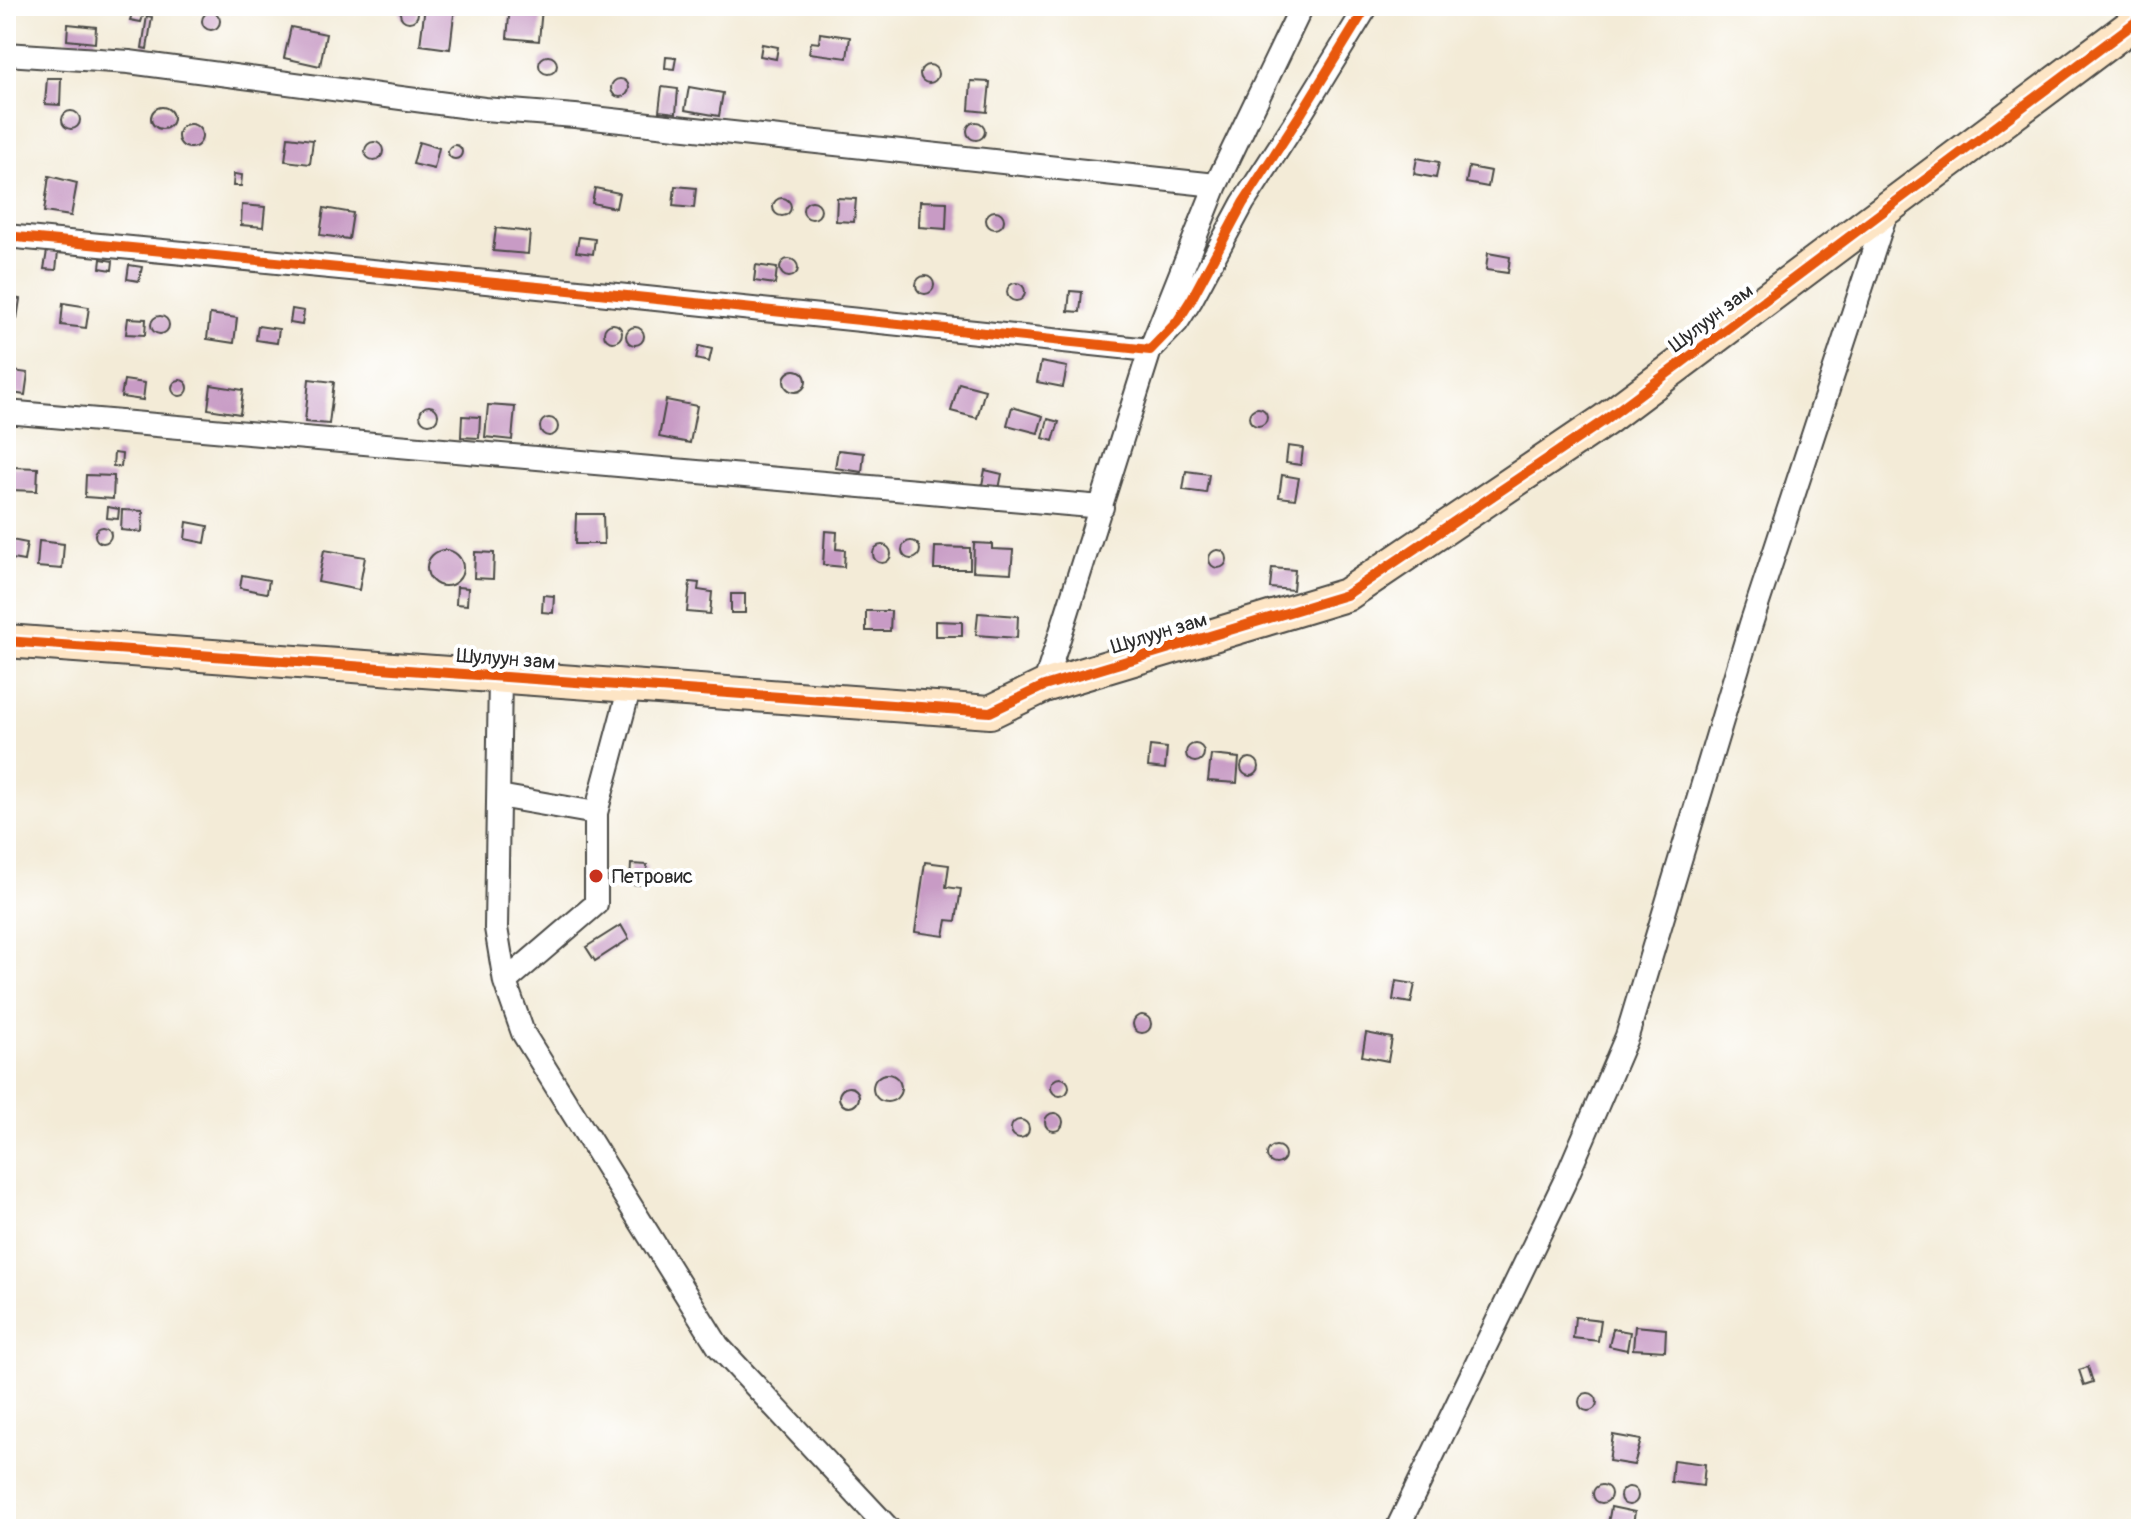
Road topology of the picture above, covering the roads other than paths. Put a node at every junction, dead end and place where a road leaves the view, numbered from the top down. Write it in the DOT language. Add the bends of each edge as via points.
graph roads {
  1 [pos="1302,6"];
  2 [pos="1367,6"];
  3 [pos="2141,18"];
  4 [pos="6,54"];
  5 [pos="1216,185"];
  6 [pos="1888,207"];
  7 [pos="6,236"];
  8 [pos="1150,350"];
  9 [pos="6,412"];
  10 [pos="1102,507"];
  11 [pos="6,641"];
  12 [pos="500,677"];
  13 [pos="630,686"];
  14 [pos="1044,686"];
  15 [pos="499,796"];
  16 [pos="596,813"];
  17 [pos="505,982"];
  18 [pos="889,1529"];
  19 [pos="1397,1529"];
  1 -- 5 [label="street"];
  2 -- 8 [label="street" via="1243,203 1191,300"];
  3 -- 6 [label="street, Шулуун зам"];
  4 -- 5 [label="street" via="129,62 484,109"];
  5 -- 8 [label="street"];
  6 -- 14 [label="street, Шулуун зам" via="1605,420 1346,595"];
  6 -- 19 [label="street" via="1751,624 1627,1036 1564,1183"];
  7 -- 8 [label="street"];
  8 -- 10 [label="street"];
  9 -- 10 [label="street"];
  10 -- 14 [label="street"];
  11 -- 12 [label="street, Шулуун зам"];
  12 -- 13 [label="street, Шулуун зам"];
  12 -- 15 [label="street"];
  13 -- 14 [label="street, Шулуун зам" via="990,712"];
  13 -- 16 [label="street"];
  15 -- 16 [label="street"];
  15 -- 17 [label="street" via="496,928"];
  16 -- 17 [label="street" via="596,904"];
  17 -- 18 [label="street" via="523,1033 718,1346"];
}
